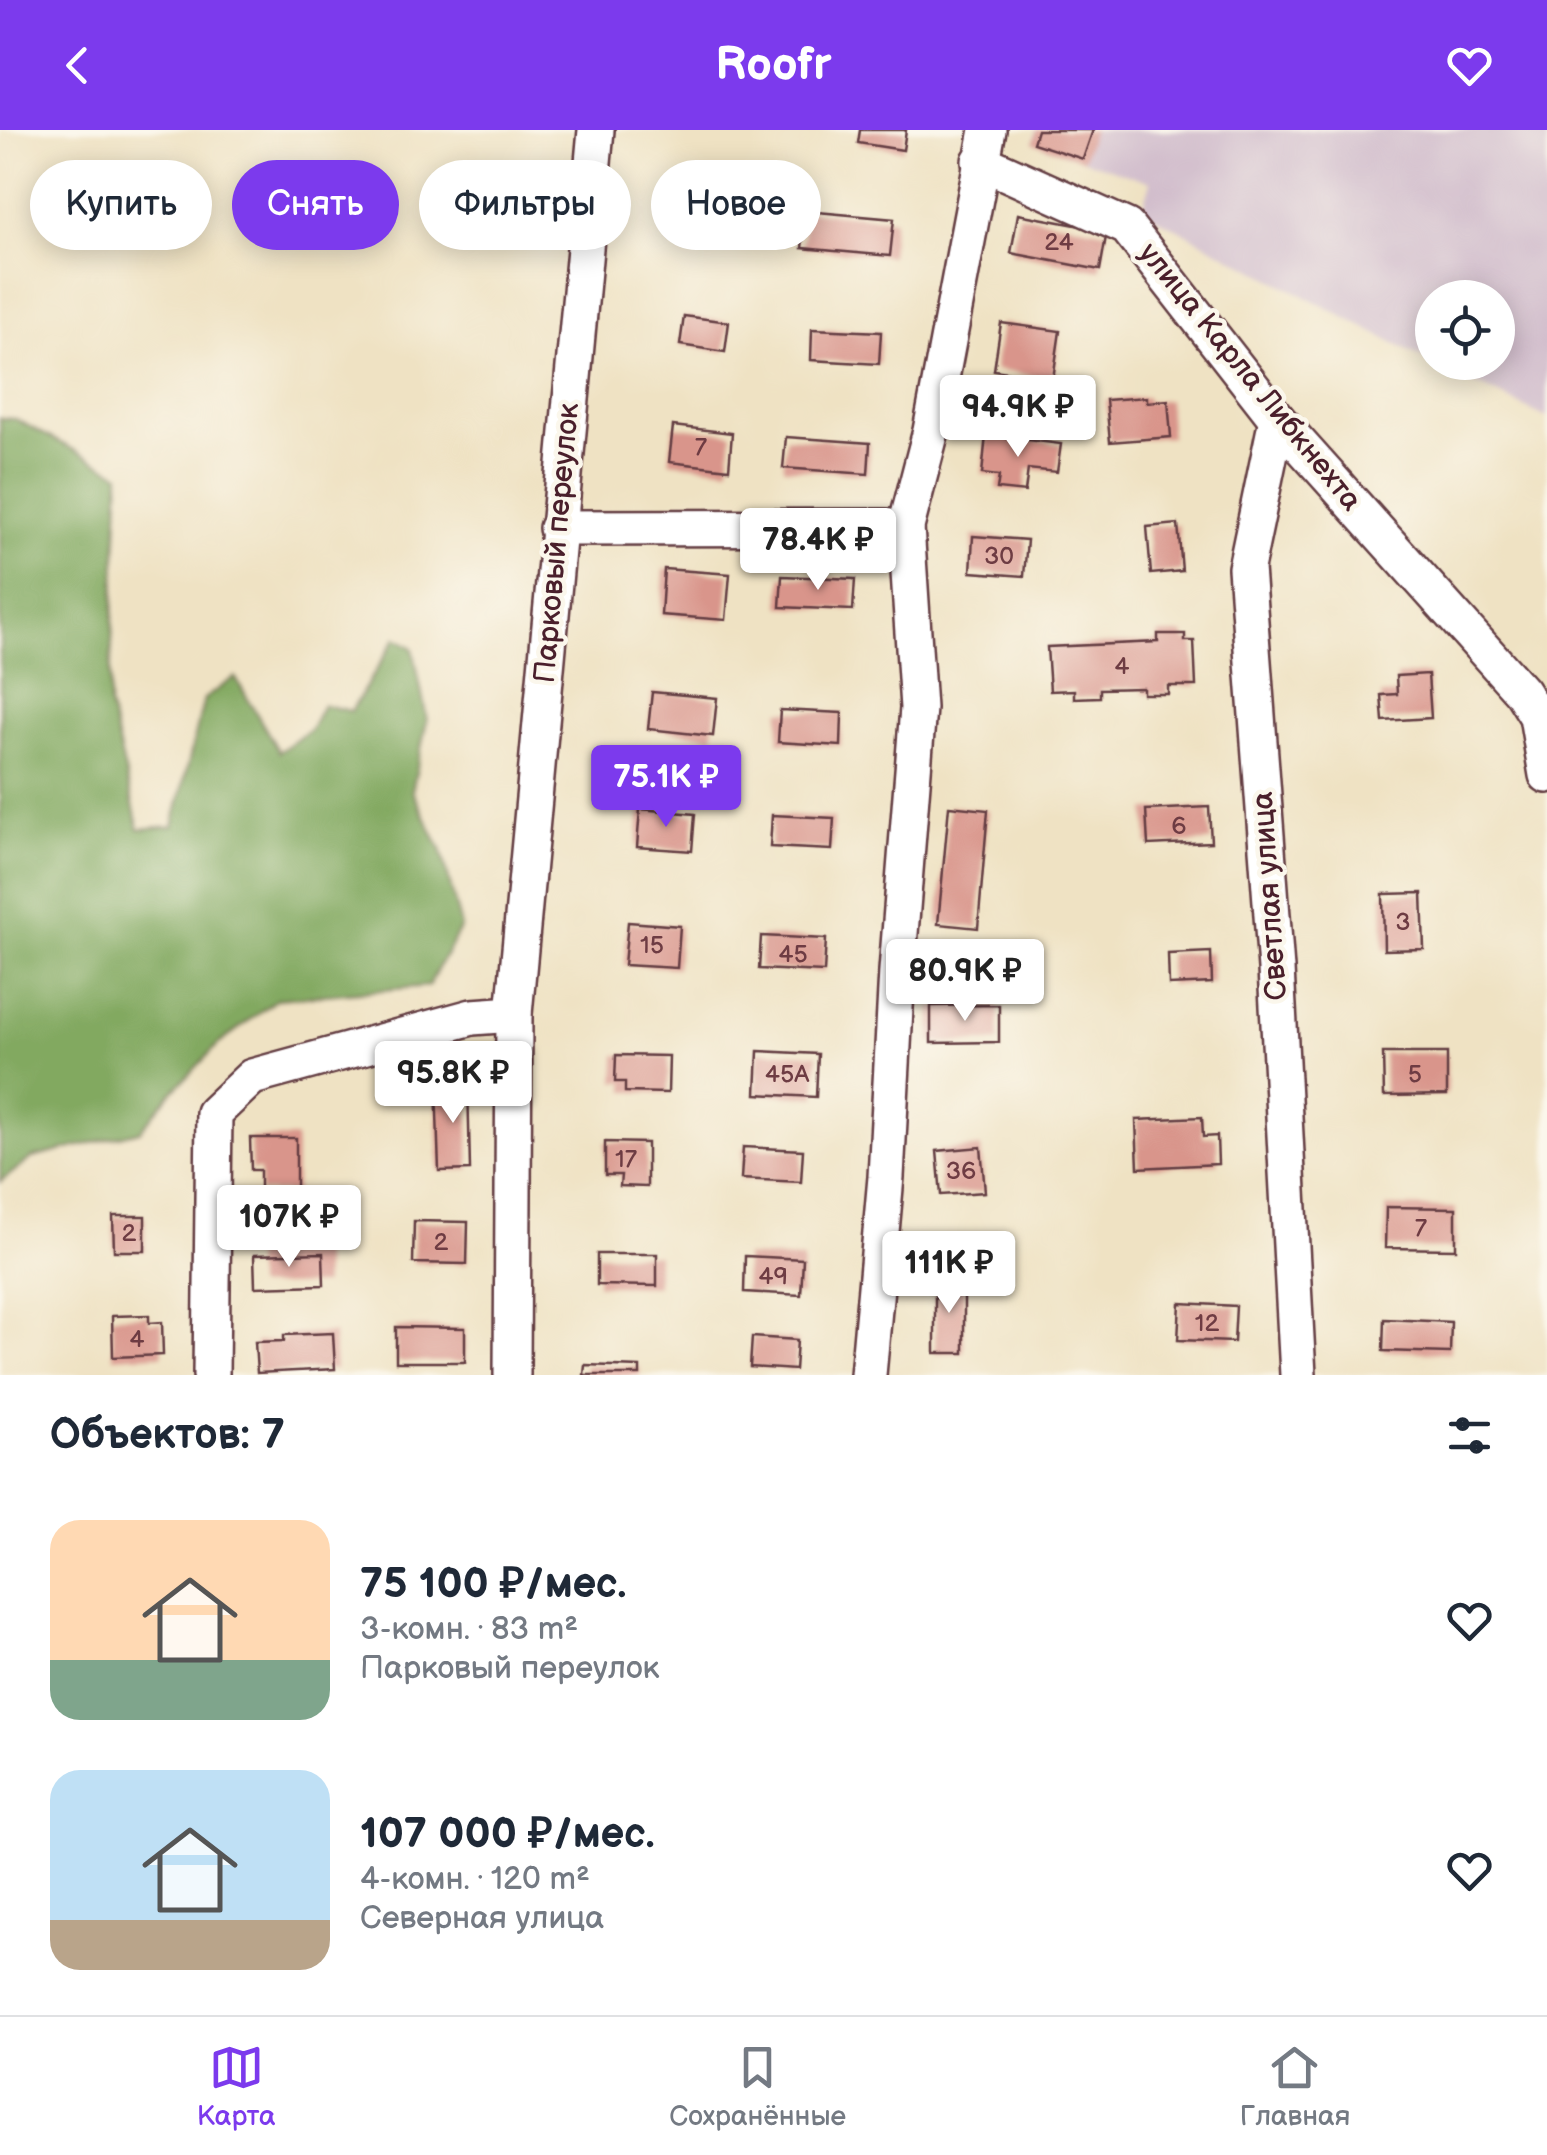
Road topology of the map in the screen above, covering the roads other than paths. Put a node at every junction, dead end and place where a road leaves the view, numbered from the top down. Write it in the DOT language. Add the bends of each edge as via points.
graph roads {
  1 [pos="596,130"];
  2 [pos="984,146"];
  3 [pos="1277,420"];
  4 [pos="906,527"];
  5 [pos="557,528"];
  6 [pos="1534,686"];
  7 [pos="1547,775"];
  8 [pos="514,1014"];
  9 [pos="211,1375"];
  10 [pos="512,1375"];
  11 [pos="868,1375"];
  12 [pos="1298,1375"];
  1 -- 5 [label="street, Парковый переулок"];
  2 -- 3 [label="street, улица Карла Либкнехта" via="1128,227"];
  2 -- 4 [label="street"];
  3 -- 6 [label="street, улица Карла Либкнехта"];
  3 -- 12 [label="street, Светлая улица" via="1246,568"];
  4 -- 5 [label="street"];
  4 -- 11 [label="street" via="918,708"];
  5 -- 8 [label="street, Парковый переулок"];
  6 -- 7 [label="street, улица Карла Либкнехта"];
  8 -- 9 [label="street" via="472,1018 252,1077 214,1113"];
  8 -- 10 [label="street, Парковый переулок"];
}
